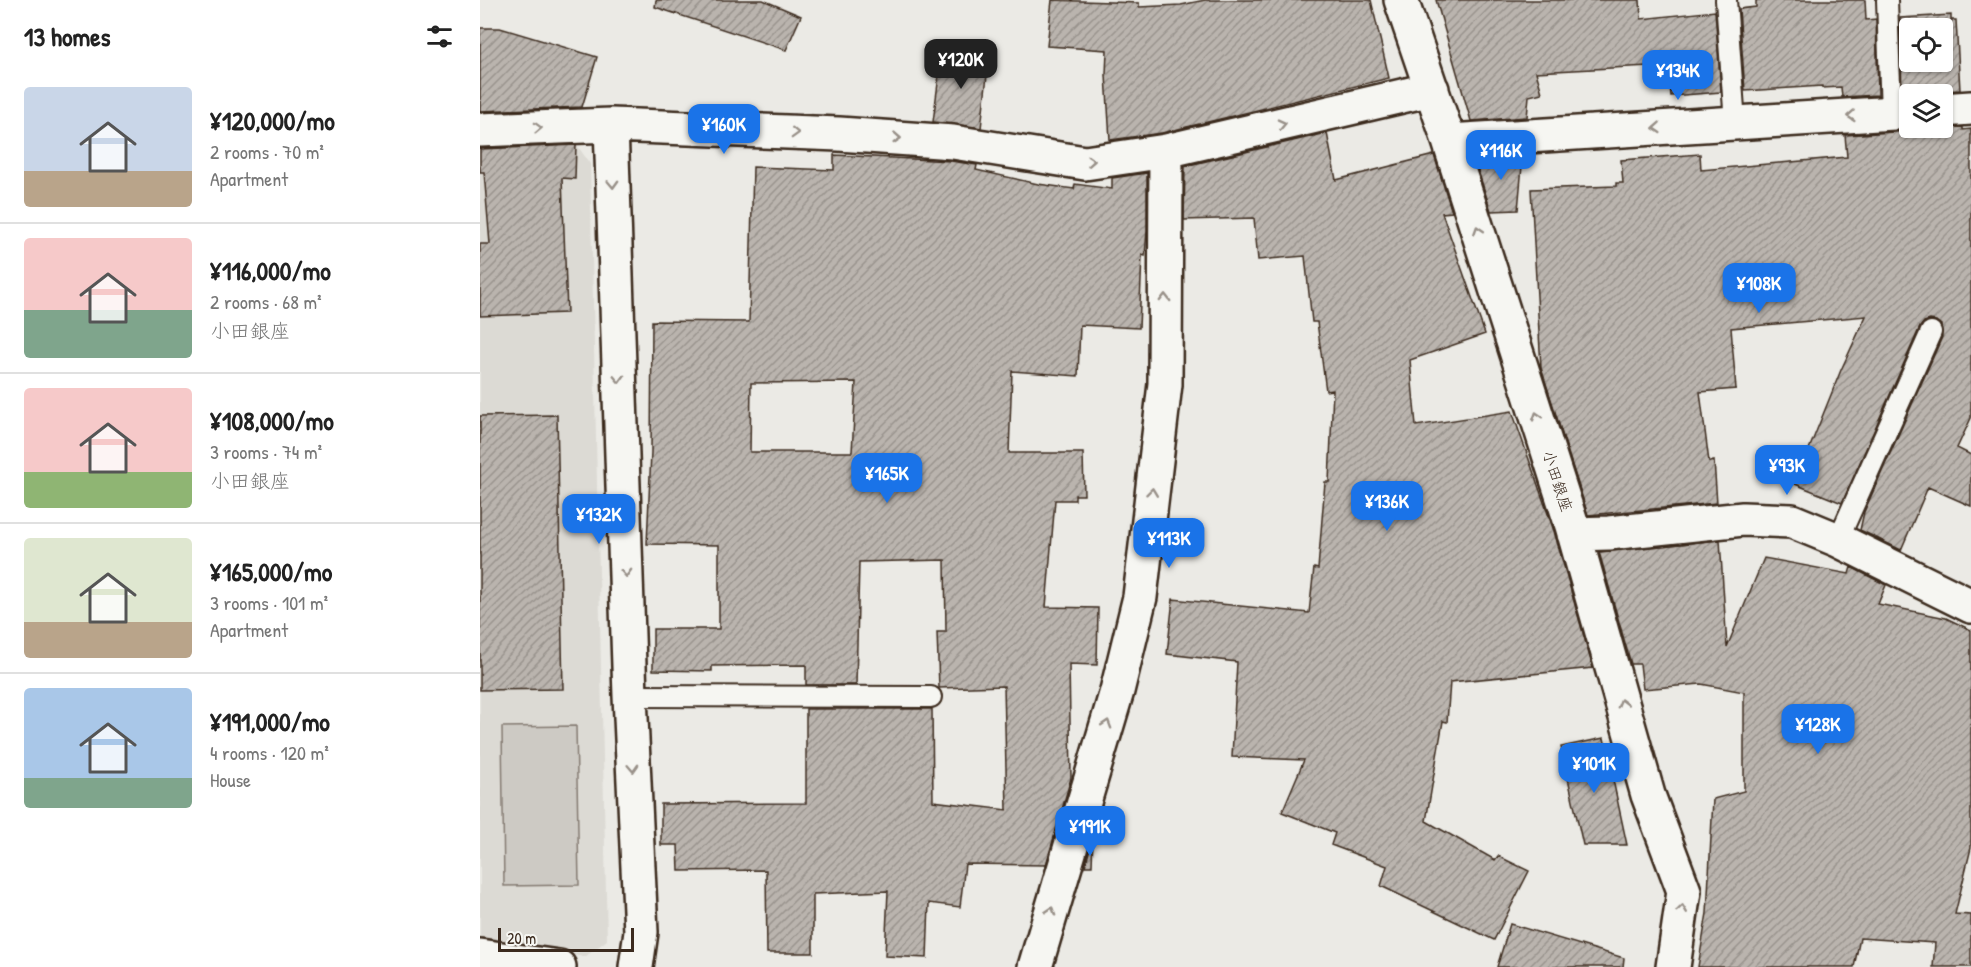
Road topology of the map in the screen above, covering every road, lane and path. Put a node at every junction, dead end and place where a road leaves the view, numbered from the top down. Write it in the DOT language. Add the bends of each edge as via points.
graph roads {
  1 [pos="1401,0"];
  2 [pos="1726,0"];
  3 [pos="1887,0"];
  4 [pos="1432,89"];
  5 [pos="1899,104"];
  6 [pos="1971,108"];
  7 [pos="1953,109"];
  8 [pos="1899,113"];
  9 [pos="1735,123"];
  10 [pos="611,125"];
  11 [pos="480,130"];
  12 [pos="1449,141"];
  13 [pos="1166,152"];
  14 [pos="1930,332"];
  15 [pos="1574,534"];
  16 [pos="1838,540"];
  17 [pos="1971,606"];
  18 [pos="630,696"];
  19 [pos="931,697"];
  20 [pos="480,956"];
  21 [pos="559,967"];
  22 [pos="636,967"];
  23 [pos="1035,967"];
  24 [pos="1673,967"];
  1 -- 4 [label="street, 小田銀座"];
  2 -- 9 [label="lane"];
  3 -- 5 [label="lane"];
  4 -- 12 [label="street, 小田銀座"];
  13 -- 4 [label="street, one-way"];
  6 -- 7 [label="street"];
  8 -- 9 [label="street, one-way"];
  9 -- 12 [label="street, one-way"];
  11 -- 10 [label="street, one-way"];
  10 -- 13 [label="street, one-way" via="953,142 1086,163"];
  10 -- 18 [label="street, one-way"];
  15 -- 12 [label="street, 小田銀座, one-way"];
  23 -- 13 [label="street, one-way" via="1117,691 1140,597 1165,384"];
  14 -- 16 [label="lane"];
  15 -- 16 [label="street" via="1743,519 1792,522"];
  24 -- 15 [label="street, 小田銀座, one-way" via="1684,891 1648,795"];
  16 -- 17 [label="street"];
  18 -- 19 [label="lane"];
  18 -- 22 [label="street, one-way" via="641,932"];
  20 -- 21 [label="street"];
}
